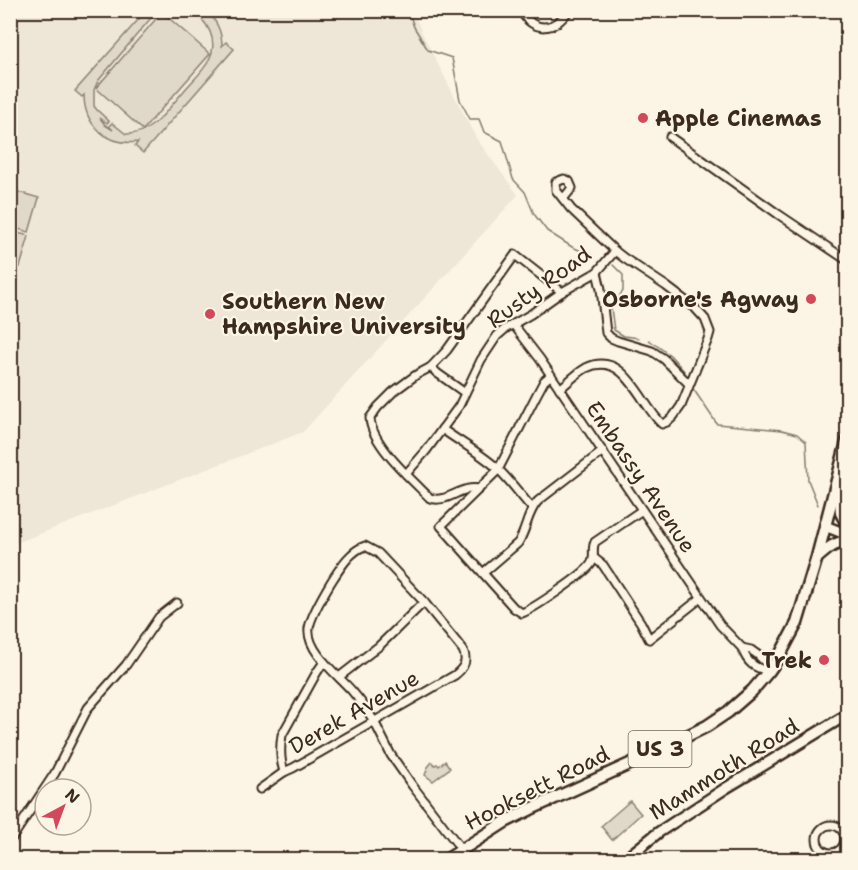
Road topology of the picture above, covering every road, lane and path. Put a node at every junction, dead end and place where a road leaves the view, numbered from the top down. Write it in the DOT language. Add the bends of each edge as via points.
graph roads {
  1 [pos="520,10"];
  2 [pos="568,10"];
  3 [pos="670,137"];
  4 [pos="563,199"];
  5 [pos="615,251"];
  6 [pos="848,261"];
  7 [pos="597,272"];
  8 [pos="562,292"];
  9 [pos="513,324"];
  10 [pos="431,367"];
  11 [pos="551,375"];
  12 [pos="689,384"];
  13 [pos="560,388"];
  14 [pos="465,393"];
  15 [pos="442,429"];
  16 [pos="848,438"];
  17 [pos="603,451"];
  18 [pos="498,470"];
  19 [pos="406,474"];
  20 [pos="838,476"];
  21 [pos="479,489"];
  22 [pos="532,508"];
  23 [pos="642,510"];
  24 [pos="825,525"];
  25 [pos="848,526"];
  26 [pos="848,535"];
  27 [pos="848,541"];
  28 [pos="818,557"];
  29 [pos="594,558"];
  30 [pos="483,573"];
  31 [pos="701,598"];
  32 [pos="177,603"];
  33 [pos="424,603"];
  34 [pos="324,662"];
  35 [pos="769,671"];
  36 [pos="339,677"];
  37 [pos="848,714"];
  38 [pos="374,722"];
  39 [pos="284,772"];
  40 [pos="260,789"];
  41 [pos="10,841"];
  42 [pos="846,845"];
  43 [pos="461,849"];
  44 [pos="446,860"];
  45 [pos="624,860"];
  1 -- 2 [label="street" via="530,23 545,27 559,22"];
  3 -- 6 [label="street"];
  4 -- 5 [label="street"];
  5 -- 7 [label="street, Rusty Road"];
  5 -- 12 [label="street" via="705,319 710,332"];
  7 -- 8 [label="street, Rusty Road"];
  7 -- 12 [label="street" via="606,333 618,341 652,351"];
  8 -- 9 [label="street, Rusty Road"];
  8 -- 10 [label="street" via="515,255"];
  9 -- 11 [label="street, Embassy Avenue"];
  9 -- 14 [label="street, Rusty Road" via="492,342"];
  10 -- 14 [label="street"];
  10 -- 19 [label="street" via="393,392 370,418 381,445"];
  11 -- 13 [label="street, Embassy Avenue"];
  11 -- 18 [label="street" via="544,381"];
  12 -- 13 [label="street" via="681,406 662,424 627,375 615,367 601,364 586,368"];
  13 -- 17 [label="street, Embassy Avenue"];
  14 -- 15 [label="street, Rusty Road"];
  15 -- 18 [label="street"];
  15 -- 19 [label="street, Rusty Road"];
  16 -- 20 [label="main road, Hooksett Road / US 3"];
  17 -- 22 [label="street"];
  17 -- 23 [label="street, Embassy Avenue"];
  18 -- 21 [label="street"];
  18 -- 22 [label="street"];
  19 -- 21 [label="street" via="437,501 469,488"];
  20 -- 24 [label="main road, Hooksett Road / US 3"];
  20 -- 25 [label="main road" via="841,513"];
  21 -- 30 [label="street" via="441,526"];
  22 -- 30 [label="street" via="518,543"];
  23 -- 29 [label="street" via="596,542"];
  23 -- 31 [label="street, Embassy Avenue"];
  24 -- 26 [label="main road"];
  24 -- 28 [label="main road, Hooksett Road / US 3"];
  27 -- 28 [label="main road" via="833,545"];
  28 -- 35 [label="main road, Hooksett Road / US 3" via="797,622"];
  29 -- 30 [label="street" via="577,577 522,613"];
  29 -- 31 [label="street" via="603,565 649,639"];
  31 -- 35 [label="street, Embassy Avenue" via="720,625 742,648 758,655"];
  32 -- 41 [label="street" via="159,617 126,665 88,708 55,773"];
  33 -- 34 [label="street" via="378,552 365,546 358,548 335,575 309,627 314,648"];
  33 -- 36 [label="street"];
  33 -- 38 [label="street, Derek Avenue" via="463,650 465,664 455,675"];
  34 -- 36 [label="street"];
  34 -- 39 [label="street" via="282,735"];
  35 -- 43 [label="main road, Hooksett Road / US 3" via="741,701 707,726 531,809"];
  36 -- 38 [label="street"];
  37 -- 45 [label="main road, Mammoth Road" via="726,788"];
  38 -- 39 [label="street, Derek Avenue"];
  38 -- 43 [label="street" via="412,785"];
  39 -- 40 [label="street, Derek Avenue"];
  42 -- 42 [label="street" via="844,834 836,826 824,826 817,833 818,845 827,853"];
  43 -- 44 [label="main road, Hooksett Road / US 3"];
}
